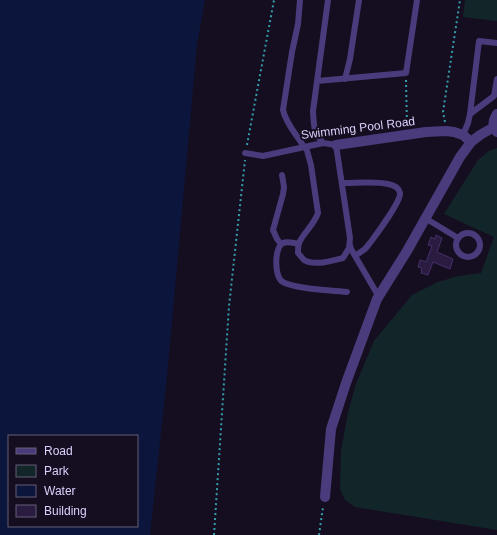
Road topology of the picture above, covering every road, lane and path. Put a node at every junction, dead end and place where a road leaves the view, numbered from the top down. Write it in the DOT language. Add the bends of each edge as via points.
graph roads {
  1 [pos="274,0"];
  2 [pos="300,0"];
  3 [pos="328,0"];
  4 [pos="359,0"];
  5 [pos="417,0"];
  6 [pos="460,0"];
  7 [pos="497,43"];
  8 [pos="406,73"];
  9 [pos="345,79"];
  10 [pos="497,79"];
  11 [pos="317,81"];
  12 [pos="470,114"];
  13 [pos="497,114"];
  14 [pos="495,130"];
  15 [pos="446,131"];
  16 [pos="407,135"];
  17 [pos="463,135"];
  18 [pos="472,142"];
  19 [pos="323,143"];
  20 [pos="336,145"];
  21 [pos="305,147"];
  22 [pos="245,152"];
  23 [pos="282,175"];
  24 [pos="342,183"];
  25 [pos="425,218"];
  26 [pos="458,238"];
  27 [pos="281,244"];
  28 [pos="299,244"];
  29 [pos="350,245"];
  30 [pos="355,256"];
  31 [pos="348,292"];
  32 [pos="378,297"];
  33 [pos="325,497"];
  34 [pos="214,535"];
  35 [pos="319,535"];
  1 -- 22 [label="path"];
  2 -- 21 [label="lane" via="283,110 289,125"];
  3 -- 11 [label="lane"];
  4 -- 9 [label="lane"];
  5 -- 8 [label="lane"];
  6 -- 15 [label="path" via="443,112"];
  7 -- 12 [label="lane" via="479,41"];
  8 -- 9 [label="lane"];
  8 -- 16 [label="path"];
  9 -- 11 [label="lane"];
  10 -- 12 [label="lane" via="494,96"];
  11 -- 19 [label="lane" via="314,126 317,136"];
  12 -- 17 [label="lane"];
  13 -- 14 [label="street" via="493,123"];
  14 -- 18 [label="street" via="480,135"];
  15 -- 16 [label="street, Swimming Pool Road"];
  15 -- 17 [label="street, Swimming Pool Road"];
  16 -- 20 [label="street, Swimming Pool Road"];
  17 -- 18 [label="street, Swimming Pool Road"];
  18 -- 25 [label="street" via="460,157"];
  19 -- 20 [label="lane, Swimming Pool Road"];
  19 -- 21 [label="lane, Swimming Pool Road"];
  20 -- 24 [label="lane"];
  21 -- 22 [label="lane, Swimming Pool Road" via="263,156"];
  21 -- 28 [label="lane" via="311,165 318,213"];
  22 -- 34 [label="path" via="229,306"];
  23 -- 27 [label="lane" via="283,194 274,230"];
  24 -- 29 [label="lane"];
  24 -- 30 [label="lane" via="388,184 395,186 400,192 395,205 370,243"];
  25 -- 26 [label="lane"];
  25 -- 32 [label="street"];
  27 -- 28 [label="lane"];
  27 -- 31 [label="lane" via="276,269 279,280 283,283 309,289"];
  28 -- 29 [label="lane" via="298,253 303,260 311,263 343,258"];
  29 -- 30 [label="lane"];
  30 -- 32 [label="lane"];
  32 -- 33 [label="street" via="331,429"];
  33 -- 35 [label="path"];
}
